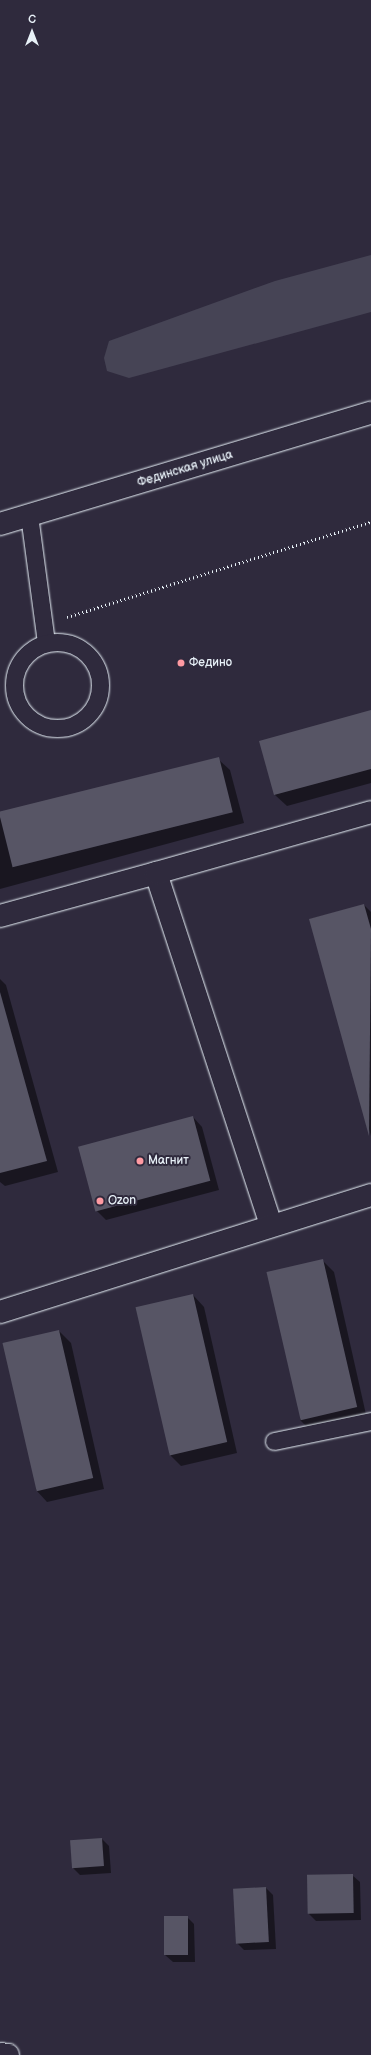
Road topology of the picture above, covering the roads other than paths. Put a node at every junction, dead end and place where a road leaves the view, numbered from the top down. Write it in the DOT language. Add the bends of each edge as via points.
graph roads {
  1 [pos="371,413"];
  2 [pos="29,515"];
  3 [pos="0,524"];
  4 [pos="46,643"];
  5 [pos="371,812"];
  6 [pos="156,873"];
  7 [pos="0,916"];
  8 [pos="371,1195"];
  9 [pos="271,1225"];
  10 [pos="0,1312"];
  11 [pos="371,1422"];
  12 [pos="274,1441"];
  13 [pos="0,2054"];
  14 [pos="8,2055"];
  1 -- 2 [label="street, Фединская улица"];
  2 -- 3 [label="street, Фединская улица"];
  2 -- 4 [label="lane"];
  4 -- 4 [label="lane" via="33,649 22,659 16,672 15,693 23,712 34,721 48,727 62,728 81,719 96,704 100,691 99,676 94,664 74,645"];
  5 -- 6 [label="street"];
  6 -- 7 [label="street"];
  6 -- 9 [label="street"];
  8 -- 9 [label="street"];
  9 -- 10 [label="street"];
  11 -- 12 [label="lane"];
  13 -- 14 [label="street"];
}
